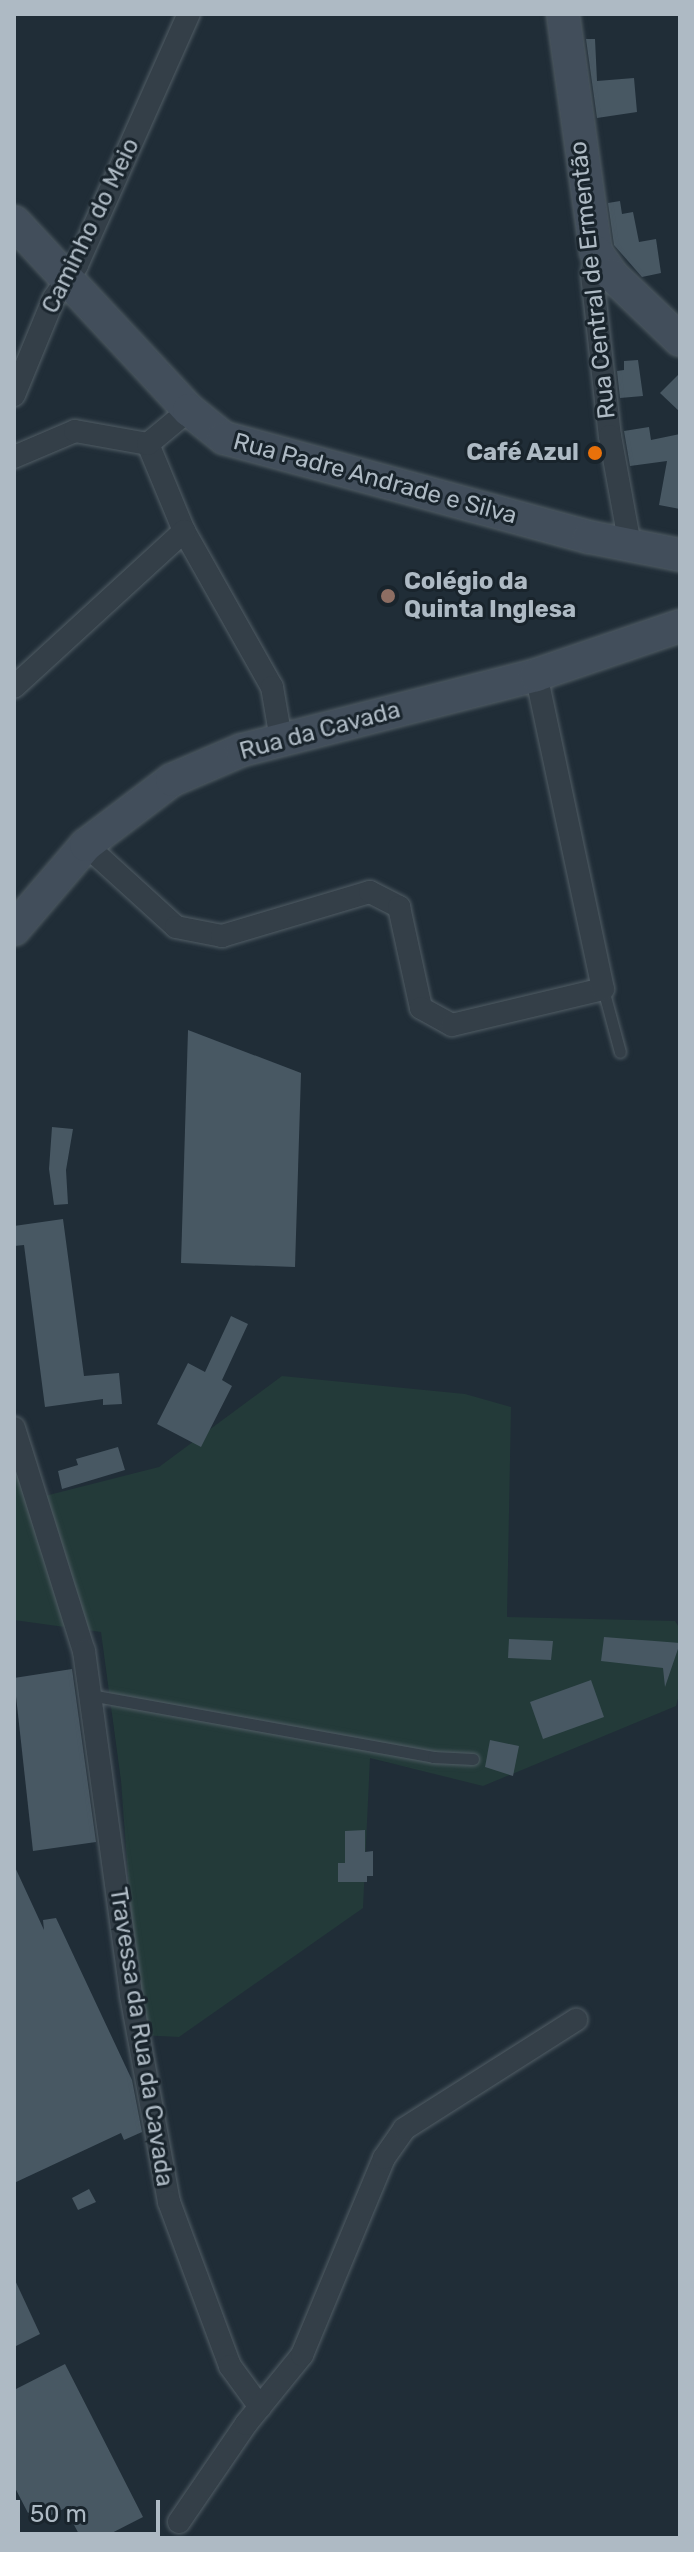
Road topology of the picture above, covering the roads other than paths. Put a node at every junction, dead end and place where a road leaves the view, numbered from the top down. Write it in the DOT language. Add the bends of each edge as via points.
graph roads {
  1 [pos="189,14"];
  2 [pos="563,14"];
  3 [pos="14,222"];
  4 [pos="596,252"];
  5 [pos="64,278"];
  6 [pos="680,340"];
  7 [pos="14,395"];
  8 [pos="189,410"];
  9 [pos="148,444"];
  10 [pos="14,457"];
  11 [pos="184,531"];
  12 [pos="630,545"];
  13 [pos="680,555"];
  14 [pos="680,626"];
  15 [pos="536,675"];
  16 [pos="14,687"];
  17 [pos="281,739"];
  18 [pos="86,845"];
  19 [pos="14,929"];
  20 [pos="603,989"];
  21 [pos="620,1052"];
  22 [pos="14,1428"];
  23 [pos="90,1695"];
  24 [pos="473,1759"];
  25 [pos="576,2020"];
  26 [pos="260,2407"];
  27 [pos="179,2522"];
  1 -- 5 [label="street, Caminho do Meio" via="77,265"];
  2 -- 4 [label="street, Rua Central de Ermentão"];
  3 -- 5 [label="street, Rua Padre Andrade e Silva"];
  4 -- 6 [label="street" via="612,275"];
  4 -- 12 [label="street, Rua Central de Ermentão" via="592,274 610,436"];
  5 -- 7 [label="street, Caminho do Meio"];
  5 -- 8 [label="street, Rua Padre Andrade e Silva"];
  8 -- 9 [label="street"];
  8 -- 12 [label="street, Rua Padre Andrade e Silva" via="224,438"];
  9 -- 10 [label="street" via="75,431"];
  9 -- 11 [label="street"];
  11 -- 16 [label="street"];
  11 -- 17 [label="street" via="272,687"];
  12 -- 13 [label="street, Rua Padre Andrade e Silva"];
  14 -- 15 [label="street, Rua da Cavada"];
  15 -- 17 [label="street, Rua da Cavada"];
  15 -- 20 [label="street"];
  17 -- 18 [label="street, Rua da Cavada" via="172,780"];
  18 -- 19 [label="street, Rua da Cavada"];
  18 -- 20 [label="street" via="176,927 222,936 370,892 399,907 421,1008 452,1025"];
  20 -- 21 [label="lane"];
  22 -- 23 [label="street, Travessa da Rua da Cavada" via="53,1541 84,1651"];
  23 -- 24 [label="lane" via="433,1757"];
  23 -- 26 [label="street, Travessa da Rua da Cavada" via="131,1995 169,2202 230,2366"];
  25 -- 26 [label="street" via="404,2129 384,2158 302,2355"];
  26 -- 27 [label="street"];
}
